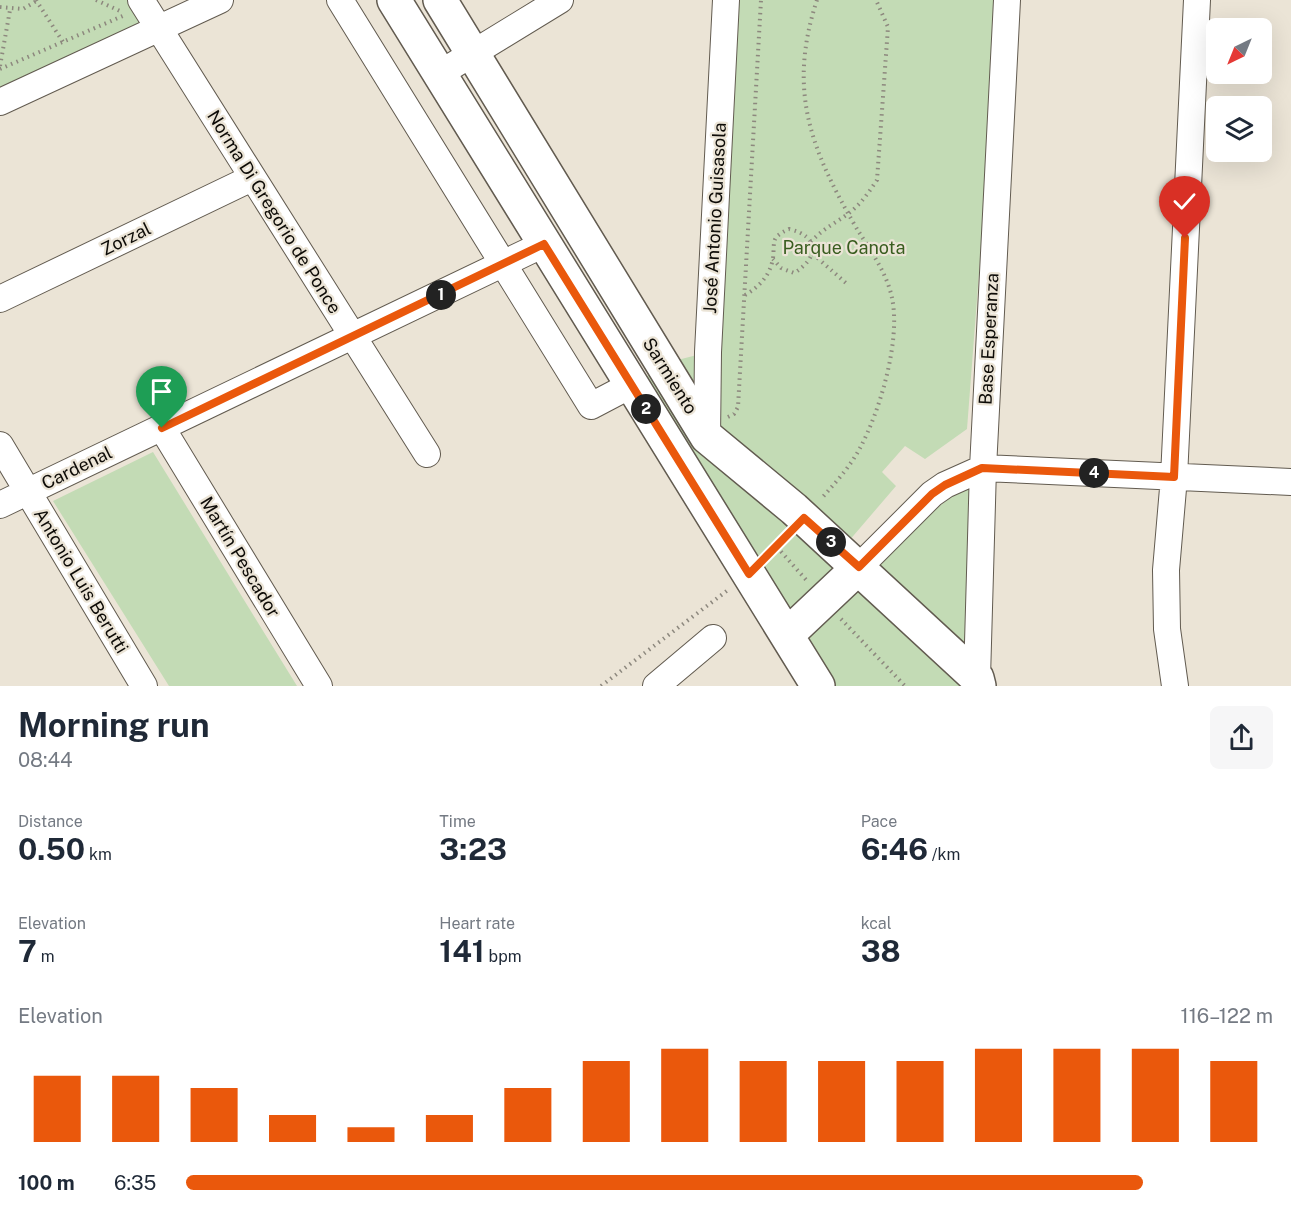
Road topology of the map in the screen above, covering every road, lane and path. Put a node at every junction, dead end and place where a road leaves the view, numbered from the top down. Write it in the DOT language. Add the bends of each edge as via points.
graph roads {
  1 [pos="37,0"];
  2 [pos="220,0"];
  3 [pos="340,0"];
  4 [pos="394,0"];
  5 [pos="440,0"];
  6 [pos="560,0"];
  7 [pos="726,0"];
  8 [pos="761,0"];
  9 [pos="817,0"];
  10 [pos="876,0"];
  11 [pos="1006,0"];
  12 [pos="1197,0"];
  13 [pos="132,3"];
  14 [pos="0,7"];
  15 [pos="10,10"];
  16 [pos="160,28"];
  17 [pos="62,42"];
  18 [pos="475,54"];
  19 [pos="0,67"];
  20 [pos="76,67"];
  21 [pos="440,74"];
  22 [pos="0,102"];
  23 [pos="252,178"];
  24 [pos="849,214"];
  25 [pos="811,242"];
  26 [pos="544,244"];
  27 [pos="813,254"];
  28 [pos="773,259"];
  29 [pos="504,265"];
  30 [pos="847,284"];
  31 [pos="744,296"];
  32 [pos="0,299"];
  33 [pos="352,336"];
  34 [pos="631,385"];
  35 [pos="717,427"];
  36 [pos="162,428"];
  37 [pos="0,445"];
  38 [pos="427,454"];
  39 [pos="982,468"];
  40 [pos="1174,477"];
  41 [pos="1291,482"];
  42 [pos="28,492"];
  43 [pos="0,505"];
  44 [pos="804,518"];
  45 [pos="859,567"];
  46 [pos="749,574"];
  47 [pos="787,635"];
  48 [pos="713,638"];
  49 [pos="978,682"];
  50 [pos="144,686"];
  51 [pos="319,686"];
  52 [pos="601,686"];
  53 [pos="656,686"];
  54 [pos="818,686"];
  55 [pos="1175,686"];
  1 -- 15 [label="path" via="23,9"];
  1 -- 17 [label="path"];
  2 -- 16 [label="street"];
  3 -- 29 [label="street"];
  4 -- 21 [label="main road, Sarmiento"];
  5 -- 18 [label="main road, Sarmiento"];
  6 -- 18 [label="street"];
  7 -- 35 [label="street, José Antonio Guisasola" via="708,352"];
  8 -- 31 [label="path"];
  9 -- 24 [label="path" via="806,37 804,95 823,167"];
  10 -- 24 [label="path" via="888,27 877,180"];
  11 -- 39 [label="street, Base Esperanza"];
  12 -- 40 [label="street"];
  13 -- 16 [label="street, Norma Di Gregorio de Ponce"];
  13 -- 17 [label="path" via="127,14"];
  14 -- 15 [label="path"];
  15 -- 19 [label="path"];
  16 -- 20 [label="street"];
  16 -- 23 [label="street, Norma Di Gregorio de Ponce"];
  17 -- 19 [label="path"];
  17 -- 20 [label="path"];
  18 -- 21 [label="street"];
  18 -- 35 [label="main road, Sarmiento"];
  20 -- 22 [label="street"];
  21 -- 26 [label="main road, Sarmiento"];
  23 -- 32 [label="street, Zorzal"];
  23 -- 33 [label="street, Norma Di Gregorio de Ponce"];
  24 -- 25 [label="path"];
  24 -- 44 [label="path" via="885,277 892,299 888,368 860,449"];
  25 -- 27 [label="path"];
  25 -- 28 [label="path" via="802,232 789,229 778,234 771,245"];
  26 -- 29 [label="street, Cardenal"];
  26 -- 34 [label="main road, Sarmiento"];
  27 -- 28 [label="path" via="808,264 794,273 781,268"];
  27 -- 30 [label="path"];
  28 -- 31 [label="path" via="759,286"];
  29 -- 33 [label="street, Cardenal"];
  29 -- 34 [label="street" via="591,406"];
  31 -- 35 [label="path" via="738,407"];
  33 -- 36 [label="street, Cardenal"];
  33 -- 38 [label="street, Norma Di Gregorio de Ponce"];
  34 -- 46 [label="main road, Sarmiento"];
  35 -- 44 [label="main road, Sarmiento"];
  36 -- 42 [label="street, Cardenal"];
  36 -- 51 [label="street, Martín Pescador"];
  37 -- 42 [label="street, Antonio Luis Berutti"];
  39 -- 40 [label="street"];
  39 -- 45 [label="street" via="932,494"];
  39 -- 49 [label="street, Base Esperanza"];
  40 -- 41 [label="street"];
  40 -- 55 [label="street" via="1166,570 1167,629"];
  42 -- 43 [label="street, Cardenal"];
  42 -- 50 [label="street, Antonio Luis Berutti"];
  44 -- 45 [label="main road, Sarmiento"];
  44 -- 46 [label="path"];
  45 -- 47 [label="main road"];
  45 -- 49 [label="main road, Sarmiento"];
  46 -- 47 [label="main road, Sarmiento"];
  46 -- 52 [label="path"];
  47 -- 54 [label="main road, Sarmiento"];
  48 -- 53 [label="street"];
}
